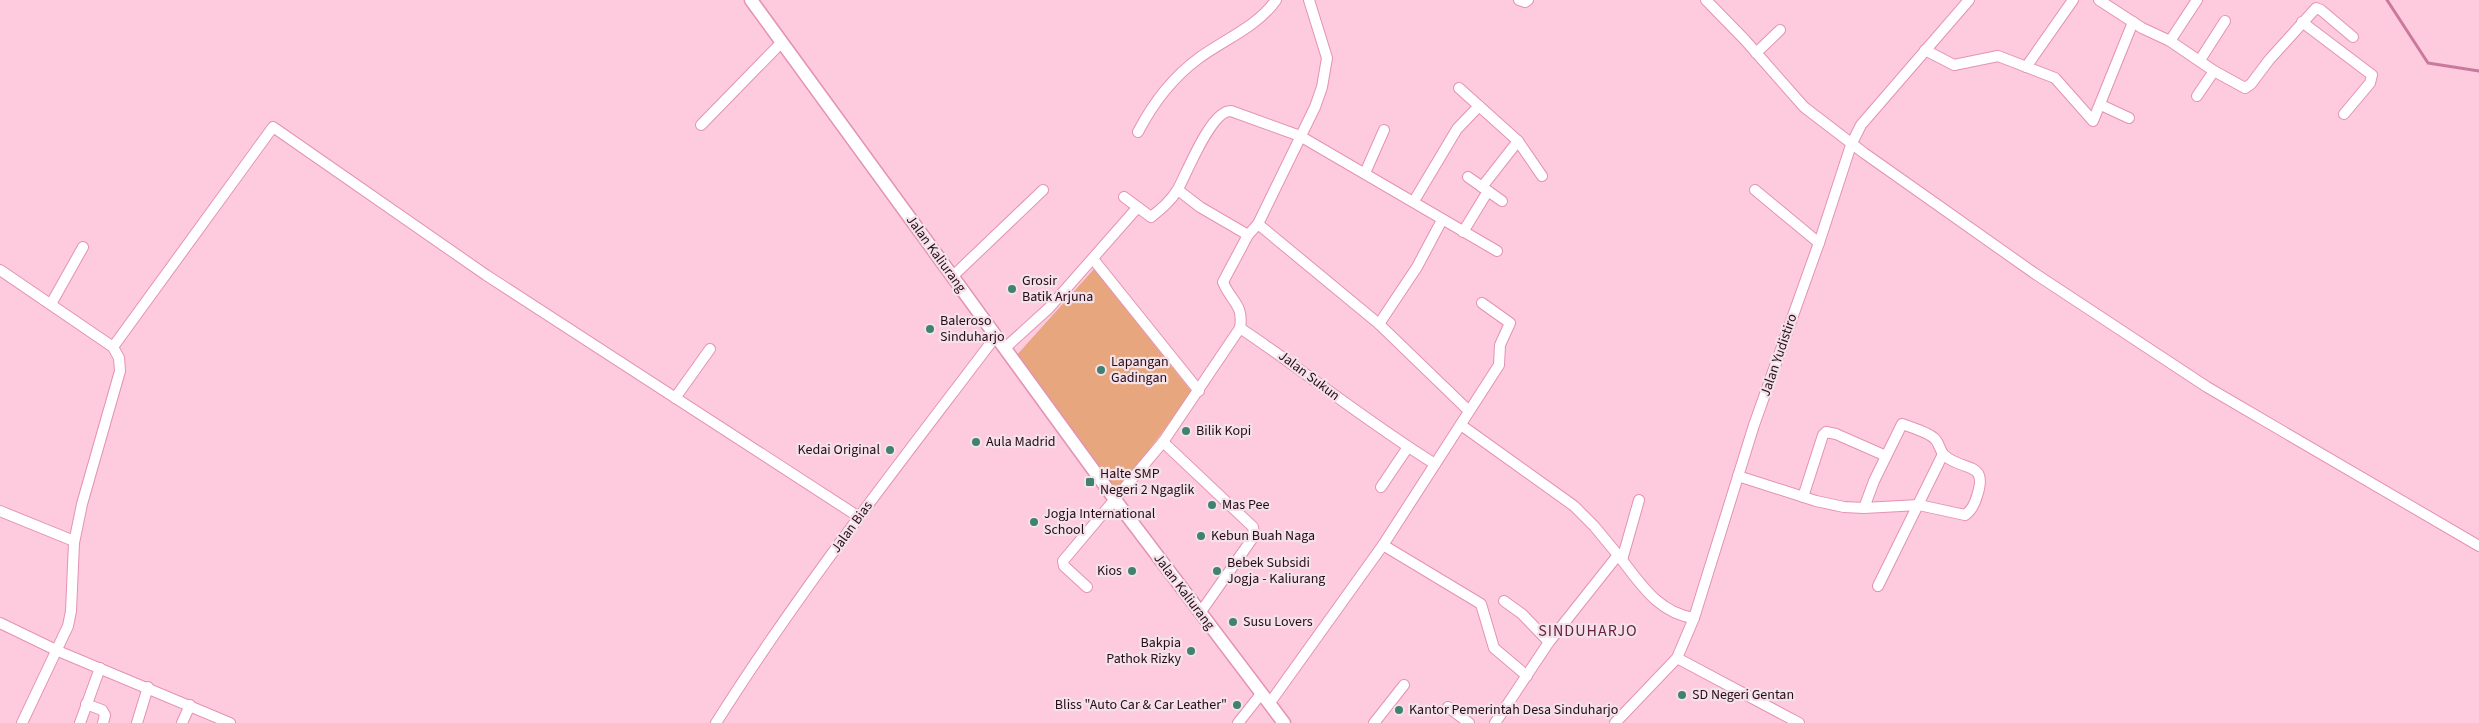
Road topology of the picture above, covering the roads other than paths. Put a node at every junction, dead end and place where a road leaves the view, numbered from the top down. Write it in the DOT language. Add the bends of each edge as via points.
graph roads {
  1 [pos="751,0"];
  2 [pos="1276,0"];
  3 [pos="1308,0"];
  4 [pos="1519,0"];
  5 [pos="1528,0"];
  6 [pos="1706,0"];
  7 [pos="1969,0"];
  8 [pos="2073,0"];
  9 [pos="2099,0"];
  10 [pos="2197,0"];
  11 [pos="2225,21"];
  12 [pos="2133,22"];
  13 [pos="2302,22"];
  14 [pos="1780,30"];
  15 [pos="2353,37"];
  16 [pos="2170,41"];
  17 [pos="781,43"];
  18 [pos="1926,50"];
  19 [pos="1756,53"];
  20 [pos="2200,60"];
  21 [pos="2026,67"];
  22 [pos="2214,71"];
  23 [pos="1459,88"];
  24 [pos="2197,96"];
  25 [pos="2101,104"];
  26 [pos="1479,106"];
  27 [pos="2344,114"];
  28 [pos="2130,118"];
  29 [pos="701,125"];
  30 [pos="1384,130"];
  31 [pos="1138,132"];
  32 [pos="1300,136"];
  33 [pos="1518,141"];
  34 [pos="1852,144"];
  35 [pos="1365,173"];
  36 [pos="1542,176"];
  37 [pos="1468,177"];
  38 [pos="1485,189"];
  39 [pos="1043,190"];
  40 [pos="1178,190"];
  41 [pos="1754,190"];
  42 [pos="1124,197"];
  43 [pos="1414,201"];
  44 [pos="1502,201"];
  45 [pos="1137,208"];
  46 [pos="1442,220"];
  47 [pos="1258,224"];
  48 [pos="1463,232"];
  49 [pos="1248,235"];
  50 [pos="1819,243"];
  51 [pos="83,247"];
  52 [pos="1497,251"];
  53 [pos="1093,259"];
  54 [pos="0,270"];
  55 [pos="953,276"];
  56 [pos="1482,303"];
  57 [pos="51,304"];
  58 [pos="1380,324"];
  59 [pos="1240,328"];
  60 [pos="996,336"];
  61 [pos="113,347"];
  62 [pos="707,348"];
  63 [pos="1005,348"];
  64 [pos="1199,391"];
  65 [pos="672,397"];
  66 [pos="1469,411"];
  67 [pos="1461,425"];
  68 [pos="1163,442"];
  69 [pos="1408,448"];
  70 [pos="1943,454"];
  71 [pos="1886,456"];
  72 [pos="1435,464"];
  73 [pos="1738,476"];
  74 [pos="1381,487"];
  75 [pos="1803,497"];
  76 [pos="1114,498"];
  77 [pos="1639,500"];
  78 [pos="1919,505"];
  79 [pos="1864,508"];
  80 [pos="0,511"];
  81 [pos="859,517"];
  82 [pos="74,541"];
  83 [pos="1383,545"];
  84 [pos="2479,546"];
  85 [pos="1620,558"];
  86 [pos="1878,586"];
  87 [pos="1087,587"];
  88 [pos="1504,601"];
  89 [pos="1200,614"];
  90 [pos="1694,618"];
  91 [pos="0,623"];
  92 [pos="1549,642"];
  93 [pos="58,651"];
  94 [pos="1677,658"];
  95 [pos="100,668"];
  96 [pos="1527,676"];
  97 [pos="1404,685"];
  98 [pos="148,687"];
  99 [pos="1261,694"];
  100 [pos="86,704"];
  101 [pos="1269,704"];
  102 [pos="190,705"];
  103 [pos="1448,706"];
  104 [pos="22,723"];
  105 [pos="80,723"];
  106 [pos="103,723"];
  107 [pos="137,723"];
  108 [pos="182,723"];
  109 [pos="230,723"];
  110 [pos="716,723"];
  111 [pos="1238,723"];
  112 [pos="1284,723"];
  113 [pos="1374,723"];
  114 [pos="1469,723"];
  115 [pos="1495,723"];
  116 [pos="1615,723"];
  117 [pos="1799,723"];
  1 -- 17 [label="main road, Jalan Kaliurang"];
  2 -- 31 [label="street" via="1253,23 1184,71 1151,107"];
  3 -- 32 [label="street" via="1327,58 1320,94"];
  4 -- 5 [label="street"];
  6 -- 19 [label="street"];
  7 -- 18 [label="street, Jalan Yudistiro"];
  8 -- 21 [label="street"];
  9 -- 12 [label="street"];
  10 -- 16 [label="street"];
  11 -- 20 [label="street"];
  12 -- 16 [label="street"];
  12 -- 25 [label="street"];
  13 -- 15 [label="street" via="2318,8"];
  13 -- 22 [label="street" via="2245,88"];
  13 -- 27 [label="street" via="2372,75 2370,83"];
  14 -- 19 [label="street"];
  16 -- 20 [label="street"];
  17 -- 29 [label="street"];
  17 -- 55 [label="main road, Jalan Kaliurang"];
  18 -- 21 [label="street" via="1954,65 1998,56"];
  18 -- 34 [label="street, Jalan Yudistiro" via="1861,124"];
  19 -- 34 [label="street" via="1804,107"];
  20 -- 22 [label="street"];
  21 -- 25 [label="street" via="2056,78 2090,120 2093,121"];
  22 -- 24 [label="street"];
  23 -- 26 [label="street"];
  25 -- 28 [label="street"];
  26 -- 33 [label="street"];
  26 -- 43 [label="street" via="1457,129"];
  30 -- 35 [label="street"];
  32 -- 35 [label="street"];
  32 -- 40 [label="street" via="1226,111 1209,130"];
  32 -- 47 [label="street"];
  33 -- 36 [label="street"];
  33 -- 38 [label="street"];
  34 -- 50 [label="street, Jalan Yudistiro"];
  34 -- 84 [label="street" via="2034,273 2207,387"];
  35 -- 43 [label="street"];
  37 -- 38 [label="street"];
  38 -- 44 [label="street"];
  38 -- 48 [label="street"];
  39 -- 55 [label="street"];
  40 -- 45 [label="street" via="1151,218"];
  40 -- 49 [label="street"];
  41 -- 50 [label="street"];
  42 -- 45 [label="street"];
  43 -- 46 [label="street"];
  45 -- 53 [label="street"];
  46 -- 48 [label="street"];
  46 -- 58 [label="street"];
  47 -- 49 [label="street"];
  47 -- 58 [label="street"];
  48 -- 52 [label="street"];
  49 -- 59 [label="street" via="1223,282 1226,291 1240,307"];
  50 -- 73 [label="street, Jalan Yudistiro"];
  51 -- 57 [label="street"];
  53 -- 63 [label="street" via="1049,308"];
  53 -- 64 [label="street"];
  54 -- 57 [label="street"];
  55 -- 60 [label="main road, Jalan Kaliurang"];
  56 -- 66 [label="street" via="1510,325 1500,345 1499,365"];
  57 -- 61 [label="street"];
  58 -- 66 [label="street"];
  59 -- 64 [label="street"];
  59 -- 69 [label="street, Jalan Sukun"];
  60 -- 63 [label="main road, Jalan Kaliurang"];
  60 -- 81 [label="street, Jalan Bias"];
  61 -- 65 [label="street" via="272,127 486,275"];
  61 -- 82 [label="street" via="119,358 120,371"];
  62 -- 65 [label="street"];
  63 -- 76 [label="main road, Jalan Kaliurang"];
  64 -- 68 [label="street"];
  65 -- 81 [label="street"];
  66 -- 67 [label="street"];
  67 -- 72 [label="street"];
  67 -- 85 [label="street" via="1574,506"];
  68 -- 76 [label="street"];
  68 -- 89 [label="street" via="1253,527 1252,539"];
  69 -- 72 [label="street, Jalan Sukun"];
  69 -- 74 [label="street"];
  70 -- 71 [label="street" via="1934,438 1902,424"];
  70 -- 78 [label="street"];
  70 -- 78 [label="street" via="1979,473 1982,481 1976,498 1965,515"];
  71 -- 75 [label="street" via="1826,432"];
  71 -- 79 [label="street"];
  72 -- 83 [label="street"];
  73 -- 75 [label="street"];
  73 -- 90 [label="street, Jalan Yudistiro"];
  75 -- 79 [label="street"];
  76 -- 87 [label="street" via="1063,561 1064,566"];
  76 -- 89 [label="main road, Jalan Kaliurang"];
  77 -- 85 [label="street"];
  78 -- 79 [label="street"];
  78 -- 86 [label="street"];
  80 -- 82 [label="street"];
  81 -- 110 [label="street, Jalan Bias"];
  82 -- 93 [label="street" via="71,611"];
  83 -- 96 [label="street" via="1481,604 1494,648"];
  83 -- 101 [label="street"];
  85 -- 90 [label="street" via="1661,605"];
  85 -- 92 [label="street"];
  88 -- 92 [label="street" via="1522,614"];
  89 -- 99 [label="main road, Jalan Kaliurang"];
  90 -- 94 [label="street, Jalan Yudistiro"];
  91 -- 93 [label="street"];
  92 -- 96 [label="street"];
  93 -- 95 [label="street"];
  93 -- 104 [label="street"];
  94 -- 116 [label="street, Jalan Yudistiro"];
  94 -- 117 [label="street"];
  95 -- 98 [label="street"];
  95 -- 100 [label="street"];
  96 -- 115 [label="street"];
  97 -- 113 [label="street"];
  98 -- 102 [label="street"];
  98 -- 107 [label="street"];
  99 -- 101 [label="main road, Jalan Kaliurang"];
  99 -- 111 [label="street"];
  100 -- 105 [label="street"];
  100 -- 106 [label="street" via="102,710 105,715"];
  101 -- 112 [label="main road, Jalan Kaliurang"];
  102 -- 108 [label="street"];
  102 -- 109 [label="street"];
  103 -- 114 [label="street"];
}
